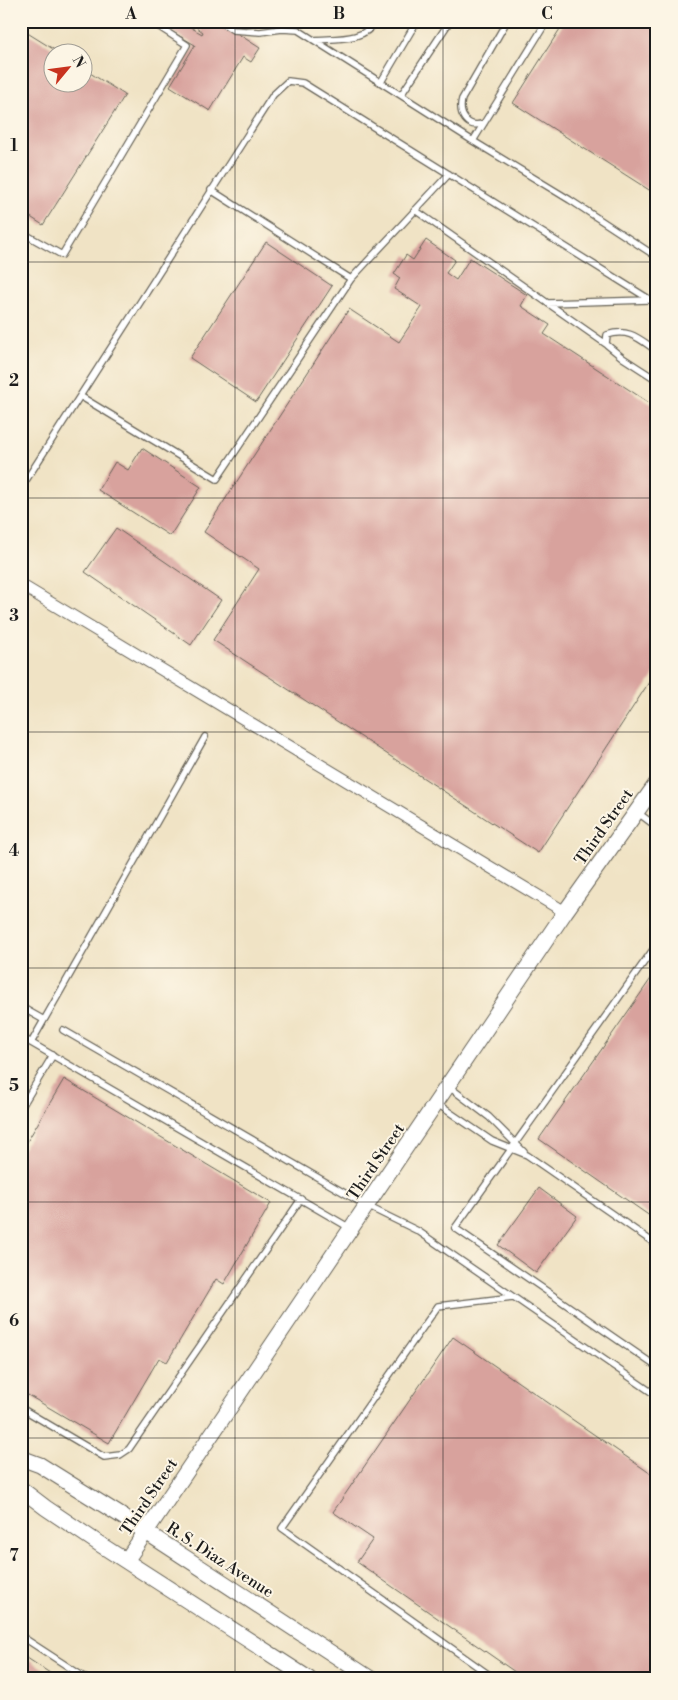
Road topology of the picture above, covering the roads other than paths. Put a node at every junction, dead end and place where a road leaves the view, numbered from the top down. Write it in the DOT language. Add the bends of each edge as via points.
graph roads {
  1 [pos="150,21"];
  2 [pos="219,21"];
  3 [pos="376,21"];
  4 [pos="417,21"];
  5 [pos="450,21"];
  6 [pos="507,21"];
  7 [pos="547,21"];
  8 [pos="314,40"];
  9 [pos="381,82"];
  10 [pos="401,95"];
  11 [pos="484,123"];
  12 [pos="473,141"];
  13 [pos="449,174"];
  14 [pos="211,190"];
  15 [pos="415,210"];
  16 [pos="21,232"];
  17 [pos="657,257"];
  18 [pos="350,280"];
  19 [pos="649,300"];
  20 [pos="548,303"];
  21 [pos="657,304"];
  22 [pos="606,344"];
  23 [pos="657,351"];
  24 [pos="657,380"];
  25 [pos="80,396"];
  26 [pos="21,488"];
  27 [pos="21,585"];
  28 [pos="205,737"];
  29 [pos="657,783"];
  30 [pos="636,812"];
  31 [pos="657,827"];
  32 [pos="565,912"];
  33 [pos="657,944"];
  34 [pos="21,1007"];
  35 [pos="44,1020"];
  36 [pos="63,1030"];
  37 [pos="21,1037"];
  38 [pos="31,1042"];
  39 [pos="53,1056"];
  40 [pos="448,1086"];
  41 [pos="436,1103"];
  42 [pos="21,1108"];
  43 [pos="513,1146"];
  44 [pos="301,1199"];
  45 [pos="367,1206"];
  46 [pos="352,1229"];
  47 [pos="657,1245"];
  48 [pos="513,1298"];
  49 [pos="657,1367"];
  50 [pos="657,1396"];
  51 [pos="21,1408"];
  52 [pos="21,1458"];
  53 [pos="21,1489"];
  54 [pos="146,1533"];
  55 [pos="126,1561"];
  56 [pos="21,1636"];
  57 [pos="87,1679"];
  58 [pos="309,1679"];
  59 [pos="371,1679"];
  60 [pos="495,1679"];
  1 -- 16 [label="lane" via="188,45 67,247 62,255"];
  2 -- 8 [label="lane" via="233,30 298,30"];
  3 -- 8 [label="lane" via="362,34"];
  4 -- 9 [label="lane"];
  5 -- 10 [label="lane"];
  6 -- 11 [label="lane" via="462,99 463,117 467,122"];
  7 -- 11 [label="lane"];
  8 -- 9 [label="lane"];
  9 -- 10 [label="lane"];
  10 -- 12 [label="lane"];
  11 -- 12 [label="lane"];
  12 -- 17 [label="lane"];
  13 -- 14 [label="lane" via="303,84 288,81 273,95"];
  13 -- 15 [label="lane"];
  13 -- 19 [label="lane"];
  14 -- 18 [label="lane"];
  14 -- 25 [label="lane"];
  15 -- 18 [label="lane"];
  15 -- 20 [label="lane"];
  18 -- 25 [label="lane" via="217,479"];
  19 -- 20 [label="lane"];
  19 -- 21 [label="lane"];
  20 -- 22 [label="lane"];
  22 -- 23 [label="lane" via="607,335 624,332"];
  22 -- 24 [label="lane"];
  25 -- 26 [label="lane"];
  27 -- 32 [label="street"];
  28 -- 35 [label="lane"];
  29 -- 30 [label="street, Third Street"];
  30 -- 31 [label="lane"];
  30 -- 32 [label="street, Third Street"];
  32 -- 40 [label="street, Third Street"];
  33 -- 43 [label="lane"];
  34 -- 35 [label="lane"];
  35 -- 38 [label="lane"];
  36 -- 45 [label="lane"];
  37 -- 38 [label="lane"];
  38 -- 39 [label="lane"];
  39 -- 42 [label="lane"];
  39 -- 44 [label="lane"];
  40 -- 41 [label="street, Third Street"];
  40 -- 43 [label="lane" via="489,1117"];
  41 -- 43 [label="lane" via="492,1141"];
  41 -- 45 [label="street, Third Street"];
  43 -- 47 [label="lane"];
  43 -- 49 [label="lane" via="455,1228"];
  44 -- 46 [label="lane"];
  44 -- 51 [label="lane" via="129,1450 104,1457"];
  45 -- 46 [label="street, Third Street"];
  45 -- 48 [label="lane" via="418,1231"];
  46 -- 54 [label="street, Third Street"];
  48 -- 50 [label="lane"];
  48 -- 60 [label="lane" via="438,1306 282,1528"];
  52 -- 54 [label="street, R. S. Diaz Avenue" via="40,1465"];
  53 -- 55 [label="street"];
  54 -- 55 [label="street, Third Street"];
  54 -- 59 [label="street, R. S. Diaz Avenue"];
  55 -- 58 [label="street"];
  56 -- 57 [label="lane"];
}
